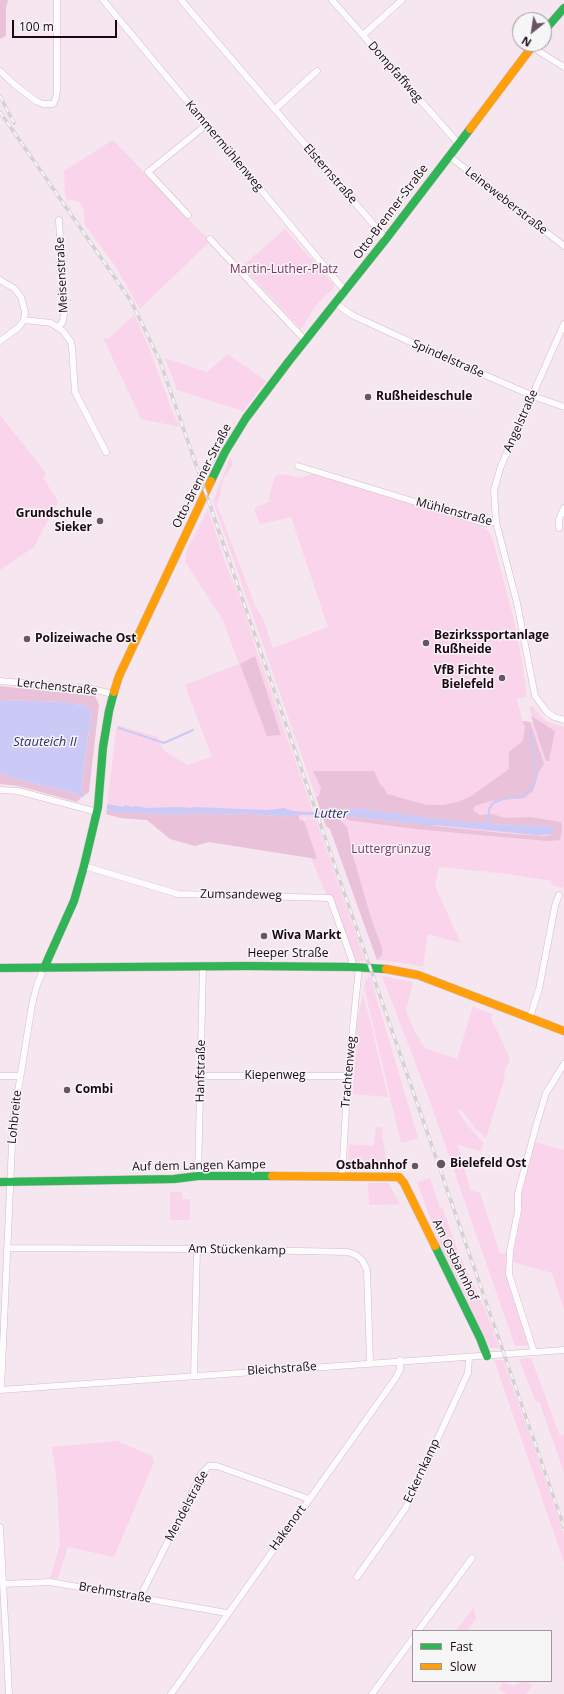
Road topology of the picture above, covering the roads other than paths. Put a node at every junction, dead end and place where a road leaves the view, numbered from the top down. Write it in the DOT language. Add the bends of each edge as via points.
graph roads {
  1 [pos="57,0"];
  2 [pos="103,0"];
  3 [pos="181,0"];
  4 [pos="332,0"];
  5 [pos="402,0"];
  6 [pos="564,8"];
  7 [pos="552,22"];
  8 [pos="363,35"];
  9 [pos="528,52"];
  10 [pos="543,52"];
  11 [pos="564,67"];
  12 [pos="0,71"];
  13 [pos="317,71"];
  14 [pos="275,109"];
  15 [pos="206,125"];
  16 [pos="458,143"];
  17 [pos="449,156"];
  18 [pos="188,215"];
  19 [pos="59,220"];
  20 [pos="210,239"];
  21 [pos="386,239"];
  22 [pos="564,246"];
  23 [pos="0,280"];
  24 [pos="345,291"];
  25 [pos="335,304"];
  26 [pos="24,320"];
  27 [pos="564,324"];
  28 [pos="59,327"];
  29 [pos="305,340"];
  30 [pos="0,342"];
  31 [pos="533,396"];
  32 [pos="564,407"];
  33 [pos="106,452"];
  34 [pos="298,466"];
  35 [pos="564,508"];
  36 [pos="496,522"];
  37 [pos="559,528"];
  38 [pos="0,681"];
  39 [pos="113,694"];
  40 [pos="564,720"];
  41 [pos="0,790"];
  42 [pos="96,812"];
  43 [pos="84,866"];
  44 [pos="559,895"];
  45 [pos="203,966"];
  46 [pos="355,967"];
  47 [pos="0,968"];
  48 [pos="44,968"];
  49 [pos="530,1017"];
  50 [pos="564,1031"];
  51 [pos="564,1064"];
  52 [pos="0,1076"];
  53 [pos="20,1076"];
  54 [pos="201,1076"];
  55 [pos="348,1076"];
  56 [pos="198,1176"];
  57 [pos="342,1176"];
  58 [pos="399,1177"];
  59 [pos="0,1182"];
  60 [pos="9,1182"];
  61 [pos="7,1248"];
  62 [pos="197,1249"];
  63 [pos="3,1291"];
  64 [pos="564,1350"];
  65 [pos="534,1352"];
  66 [pos="486,1356"];
  67 [pos="470,1357"];
  68 [pos="400,1360"];
  69 [pos="370,1362"];
  70 [pos="194,1376"];
  71 [pos="1,1389"];
  72 [pos="309,1499"];
  73 [pos="0,1527"];
  74 [pos="472,1558"];
  75 [pos="357,1577"];
  76 [pos="3,1584"];
  77 [pos="140,1597"];
  78 [pos="226,1614"];
  79 [pos="419,1630"];
  80 [pos="412,1639"];
  81 [pos="9,1694"];
  82 [pos="171,1694"];
  83 [pos="372,1694"];
  1 -- 12 [label="street" via="57,90 53,104 36,101"];
  2 -- 15 [label="street, Kammermühlenweg"];
  3 -- 14 [label="street, Elsternstraße"];
  4 -- 8 [label="street, Dompfaffweg"];
  5 -- 8 [label="street"];
  6 -- 7 [label="street"];
  8 -- 16 [label="street, Dompfaffweg"];
  9 -- 16 [label="street, Otto-Brenner-Straße"];
  10 -- 11 [label="street"];
  13 -- 14 [label="street"];
  14 -- 21 [label="street, Elsternstraße"];
  15 -- 18 [label="street" via="148,172"];
  15 -- 24 [label="street, Kammermühlenweg"];
  16 -- 17 [label="street, Otto-Brenner-Straße"];
  17 -- 21 [label="street, Otto-Brenner-Straße"];
  17 -- 22 [label="street, Leineweberstraße"];
  19 -- 28 [label="street, Meisenstraße" via="64,313"];
  20 -- 29 [label="street"];
  21 -- 24 [label="street, Otto-Brenner-Straße"];
  23 -- 26 [label="street" via="15,289 21,297 24,303"];
  24 -- 25 [label="street, Otto-Brenner-Straße"];
  25 -- 29 [label="street, Otto-Brenner-Straße"];
  25 -- 31 [label="street, Spindelstraße" via="355,316"];
  26 -- 28 [label="street" via="52,323"];
  26 -- 30 [label="street"];
  27 -- 31 [label="street, Angelstraße"];
  28 -- 33 [label="street" via="72,347 75,392"];
  29 -- 39 [label="street, Otto-Brenner-Straße" via="246,418 225,452 125,662"];
  31 -- 32 [label="street, Spindelstraße"];
  31 -- 36 [label="street, Angelstraße" via="496,480"];
  34 -- 36 [label="street, Mühlenstraße" via="484,523"];
  35 -- 37 [label="street" via="559,519"];
  36 -- 40 [label="street, Mühlenstraße" via="517,603 535,696 547,712"];
  38 -- 39 [label="street, Lerchenstraße" via="92,689"];
  39 -- 42 [label="street, Otto-Brenner-Straße" via="103,747"];
  41 -- 42 [label="street" via="18,791"];
  42 -- 43 [label="street, Otto-Brenner-Straße"];
  43 -- 46 [label="street, Zumsandeweg" via="178,894 330,898"];
  43 -- 48 [label="street, Otto-Brenner-Straße" via="74,901"];
  44 -- 49 [label="street" via="539,989"];
  45 -- 46 [label="street, Heeper Straße"];
  45 -- 48 [label="street, Heeper Straße"];
  45 -- 54 [label="street, Hanfstraße"];
  46 -- 49 [label="street, Heeper Straße" via="417,974"];
  46 -- 55 [label="street, Trachtenweg"];
  47 -- 48 [label="street, Heeper Straße"];
  48 -- 53 [label="street, Lohbreite" via="32,1005"];
  49 -- 50 [label="street, Heeper Straße"];
  51 -- 65 [label="street" via="546,1093 536,1126 518,1193 518,1211 510,1251 509,1274"];
  52 -- 53 [label="street"];
  53 -- 60 [label="street, Lohbreite" via="13,1122"];
  54 -- 55 [label="street, Kiepenweg"];
  54 -- 56 [label="street, Hanfstraße"];
  55 -- 57 [label="street, Trachtenweg"];
  56 -- 57 [label="street, Auf dem Langen Kampe"];
  56 -- 60 [label="street, Auf dem Langen Kampe" via="174,1179"];
  57 -- 58 [label="street, Auf dem Langen Kampe"];
  58 -- 66 [label="street, Am Ostbahnhof" via="480,1338"];
  59 -- 60 [label="street, Auf dem Langen Kampe"];
  60 -- 61 [label="street, Lohbreite"];
  61 -- 62 [label="street, Am Stückenkamp"];
  61 -- 63 [label="street, Lohbreite"];
  62 -- 69 [label="street, Am Stückenkamp" via="348,1252 356,1255 367,1270"];
  62 -- 70 [label="street"];
  63 -- 71 [label="street, Lohbreite"];
  64 -- 65 [label="street, Bleichstraße"];
  65 -- 66 [label="street, Bleichstraße"];
  66 -- 67 [label="street, Bleichstraße"];
  67 -- 68 [label="street, Bleichstraße"];
  67 -- 75 [label="street, Eckernkamp" via="464,1380 405,1509"];
  68 -- 69 [label="street, Bleichstraße"];
  68 -- 72 [label="street, Hakenort" via="400,1370 395,1379"];
  69 -- 70 [label="street, Bleichstraße"];
  70 -- 71 [label="street, Bleichstraße"];
  72 -- 77 [label="street, Mendelstraße" via="217,1466 209,1466 202,1473"];
  72 -- 78 [label="street, Hakenort"];
  73 -- 76 [label="street"];
  74 -- 79 [label="street"];
  76 -- 77 [label="street, Brehmstraße" via="50,1582"];
  76 -- 81 [label="street"];
  77 -- 78 [label="street, Brehmstraße"];
  78 -- 82 [label="street, Hakenort"];
  80 -- 83 [label="street"];
}
